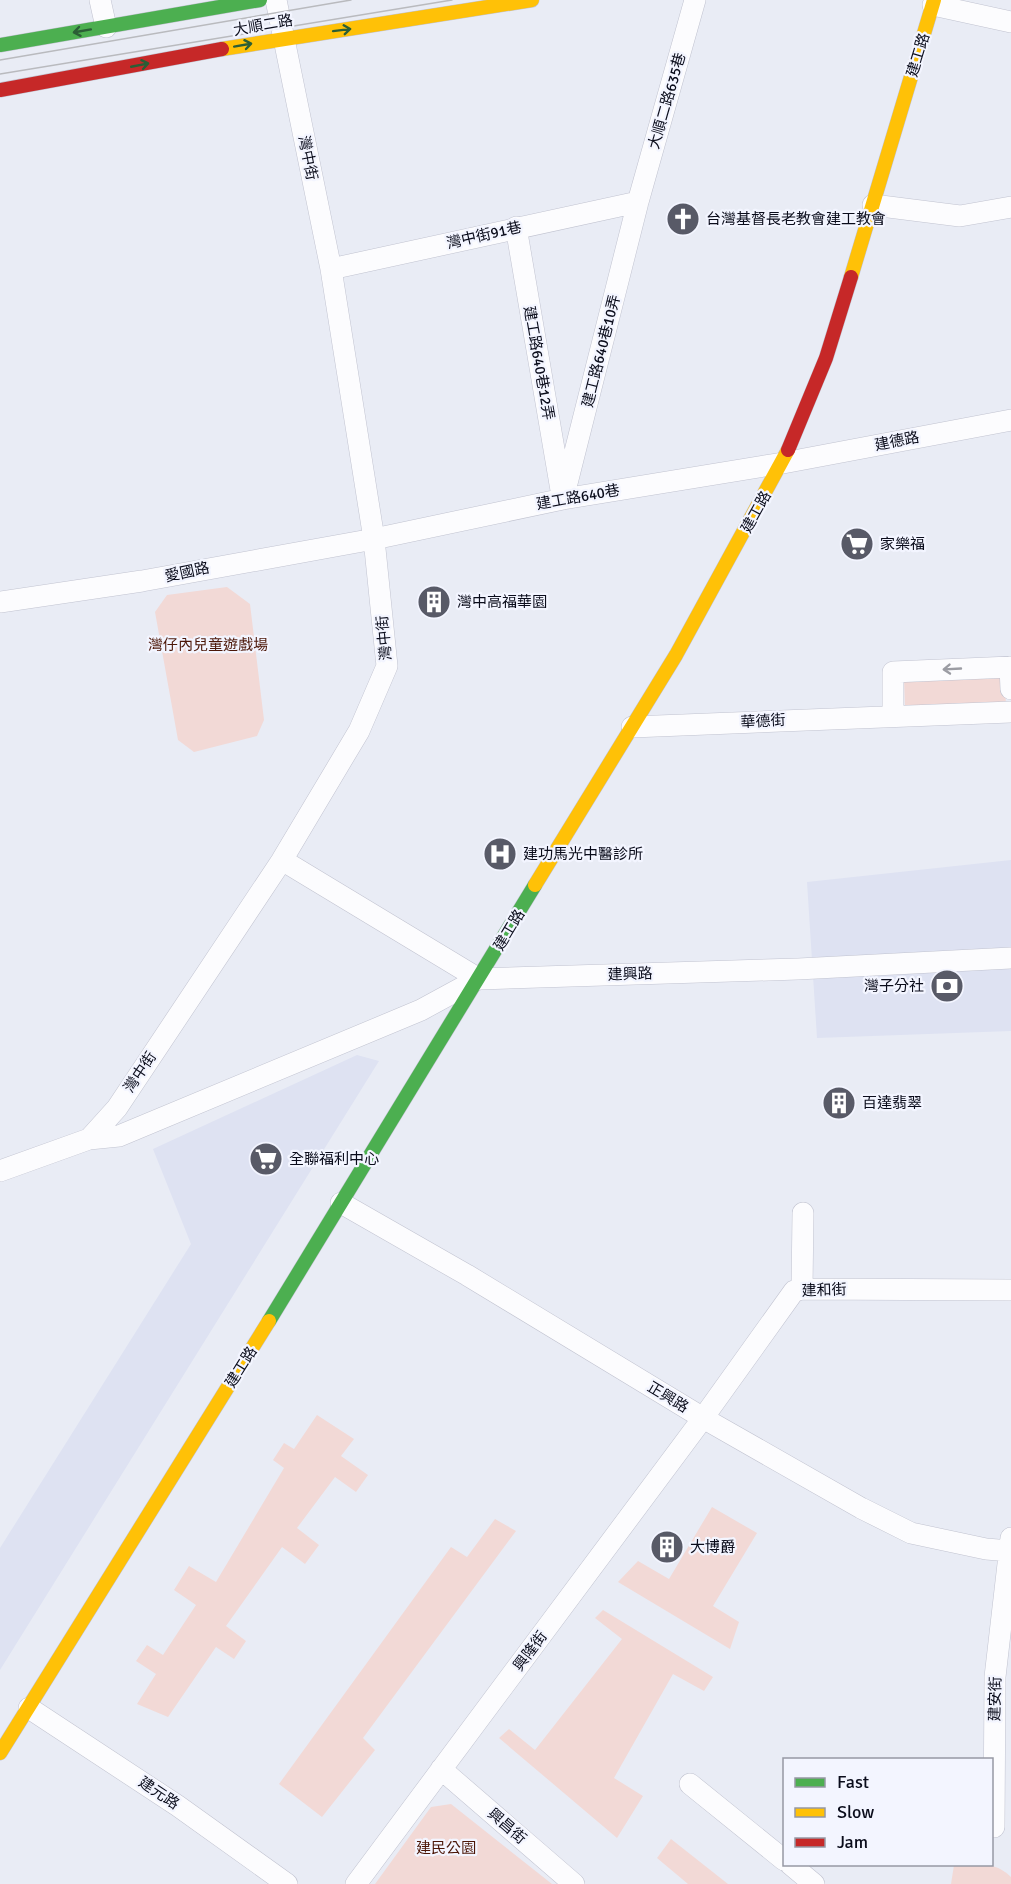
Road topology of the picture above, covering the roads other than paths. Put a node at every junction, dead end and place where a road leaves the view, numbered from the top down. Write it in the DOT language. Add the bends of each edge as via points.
graph roads {
  1 [pos="100,0"];
  2 [pos="260,0"];
  3 [pos="276,0"];
  4 [pos="532,0"];
  5 [pos="695,0"];
  6 [pos="934,2"];
  7 [pos="221,3"];
  8 [pos="149,9"];
  9 [pos="1011,22"];
  10 [pos="106,27"];
  11 [pos="284,38"];
  12 [pos="0,45"];
  13 [pos="0,90"];
  14 [pos="638,202"];
  15 [pos="873,205"];
  16 [pos="1011,207"];
  17 [pos="516,227"];
  18 [pos="331,269"];
  19 [pos="1011,420"];
  20 [pos="783,463"];
  21 [pos="563,499"];
  22 [pos="374,539"];
  23 [pos="0,602"];
  24 [pos="1011,667"];
  25 [pos="1011,689"];
  26 [pos="1011,712"];
  27 [pos="893,716"];
  28 [pos="632,727"];
  29 [pos="282,860"];
  30 [pos="1011,958"];
  31 [pos="479,979"];
  32 [pos="89,1139"];
  33 [pos="0,1171"];
  34 [pos="341,1203"];
  35 [pos="803,1213"];
  36 [pos="802,1289"];
  37 [pos="1011,1290"];
  38 [pos="704,1419"];
  39 [pos="1011,1537"];
  40 [pos="1011,1551"];
  41 [pos="29,1708"];
  42 [pos="0,1753"];
  43 [pos="441,1769"];
  44 [pos="690,1784"];
  45 [pos="994,1827"];
  46 [pos="783,1859"];
  47 [pos="792,1866"];
  48 [pos="286,1884"];
  49 [pos="356,1884"];
  50 [pos="574,1884"];
  51 [pos="814,1884"];
  1 -- 10 [label="street"];
  2 -- 7 [label="street, 大順二路"];
  3 -- 11 [label="street, 灣中街"];
  11 -- 4 [label="street, 大順二路, one-way"];
  5 -- 14 [label="street, 大順二路635巷"];
  6 -- 9 [label="street"];
  6 -- 15 [label="street, 建工路"];
  7 -- 8 [label="street, 大順二路"];
  8 -- 10 [label="street, 大順二路"];
  10 -- 12 [label="street, 大順二路, one-way"];
  13 -- 11 [label="street, 大順二路, one-way"];
  11 -- 18 [label="street, 灣中街"];
  14 -- 17 [label="street, 灣中街91巷"];
  14 -- 21 [label="street, 建工路640巷10弄"];
  15 -- 16 [label="street" via="960,216"];
  15 -- 20 [label="street, 建工路" via="826,358"];
  17 -- 18 [label="street, 灣中街91巷"];
  17 -- 21 [label="street, 建工路640巷12弄"];
  18 -- 22 [label="street, 灣中街"];
  19 -- 20 [label="street, 建德路"];
  20 -- 21 [label="street, 建工路640巷"];
  20 -- 28 [label="street, 建工路"];
  21 -- 22 [label="street, 建工路640巷"];
  22 -- 23 [label="street, 愛國路"];
  22 -- 29 [label="street, 灣中街" via="387,666 359,731"];
  24 -- 25 [label="street"];
  24 -- 27 [label="street, one-way" via="893,672"];
  26 -- 27 [label="street, 華德街"];
  27 -- 28 [label="street, 華德街"];
  28 -- 31 [label="street, 建工路"];
  29 -- 31 [label="street"];
  29 -- 32 [label="street, 灣中街" via="117,1107"];
  30 -- 31 [label="street, 建興路"];
  31 -- 32 [label="street" via="421,1010 119,1136"];
  31 -- 34 [label="street, 建工路"];
  32 -- 33 [label="street, 灣中街"];
  34 -- 38 [label="street, 正興路"];
  34 -- 41 [label="street, 建工路"];
  35 -- 36 [label="street"];
  36 -- 37 [label="street, 建和街"];
  36 -- 38 [label="street, 建和街" via="794,1291"];
  38 -- 40 [label="street, 正興路" via="911,1533"];
  38 -- 43 [label="street, 興隆街"];
  39 -- 40 [label="street, 建安街"];
  40 -- 45 [label="street, 建安街" via="995,1677"];
  41 -- 42 [label="street, 建工路"];
  41 -- 48 [label="street, 建元路" via="178,1806"];
  43 -- 49 [label="street, 興隆街"];
  43 -- 50 [label="street, 興昌街"];
  44 -- 46 [label="street"];
  47 -- 51 [label="street"];
}
